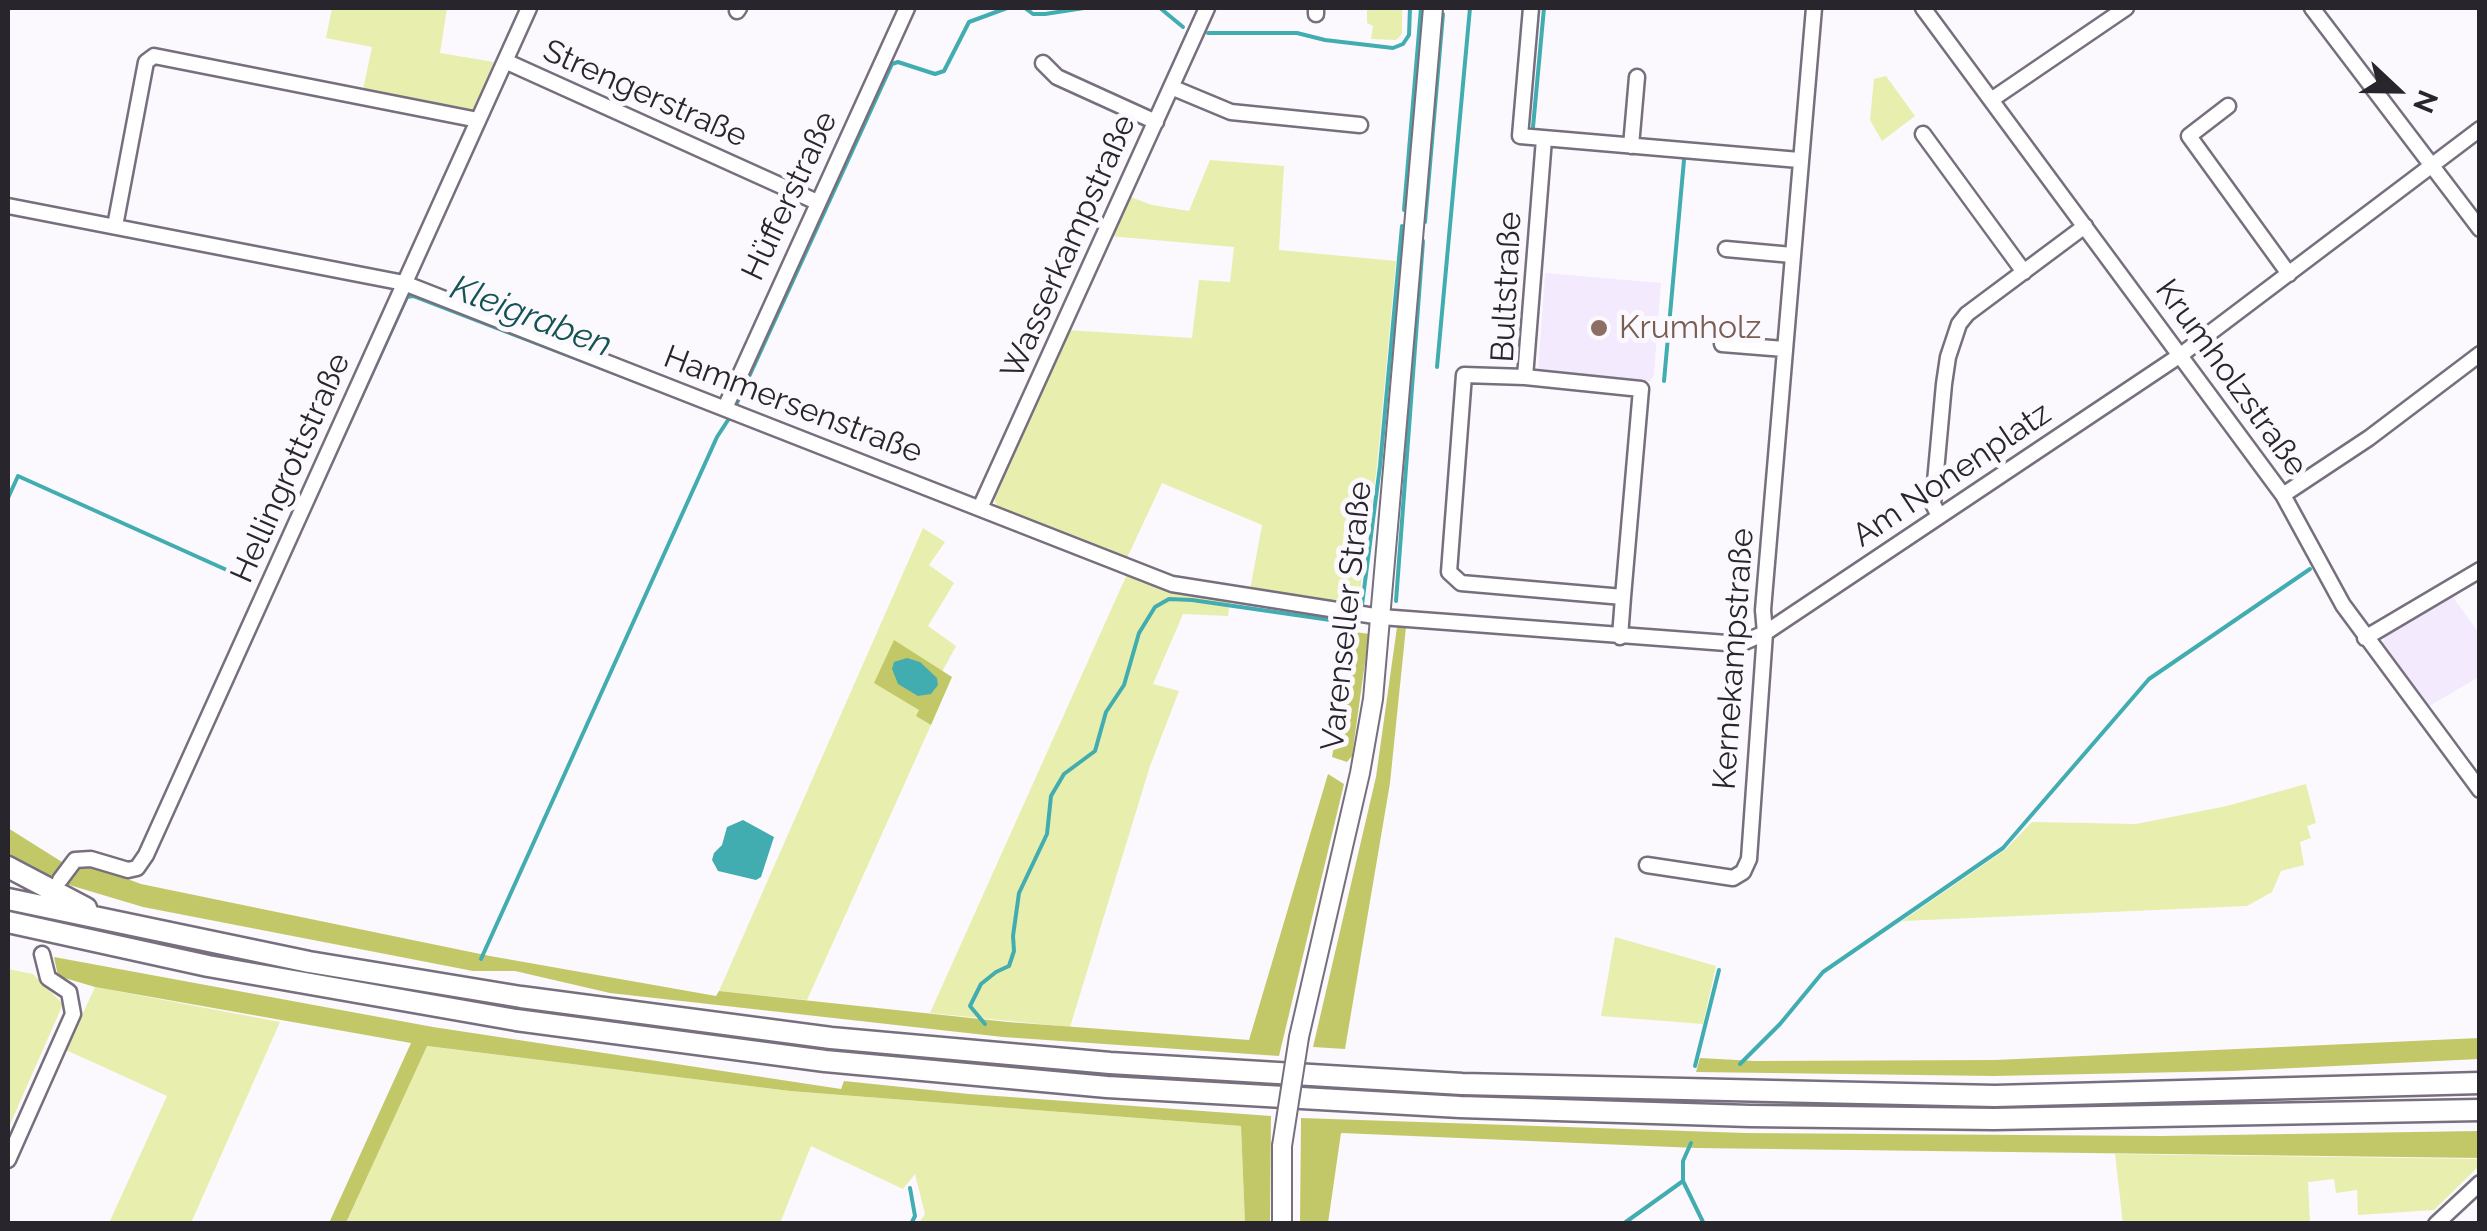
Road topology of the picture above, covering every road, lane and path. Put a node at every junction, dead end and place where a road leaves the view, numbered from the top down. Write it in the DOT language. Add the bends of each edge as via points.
graph roads {
  1 [pos="530,8"];
  2 [pos="907,8"];
  3 [pos="1207,8"];
  4 [pos="1432,8"];
  5 [pos="1531,8"];
  6 [pos="1814,8"];
  7 [pos="1924,8"];
  8 [pos="2126,8"];
  9 [pos="2312,8"];
  10 [pos="504,61"];
  11 [pos="1044,63"];
  12 [pos="1637,76"];
  13 [pos="1171,87"];
  14 [pos="1991,100"];
  15 [pos="2228,106"];
  16 [pos="478,120"];
  17 [pos="1156,122"];
  18 [pos="1360,125"];
  19 [pos="2480,129"];
  20 [pos="1922,134"];
  21 [pos="1544,139"];
  22 [pos="1631,146"];
  23 [pos="1799,160"];
  24 [pos="2432,166"];
  25 [pos="817,202"];
  26 [pos="8,206"];
  27 [pos="115,226"];
  28 [pos="2085,226"];
  29 [pos="2480,229"];
  30 [pos="1726,250"];
  31 [pos="1792,255"];
  32 [pos="2024,272"];
  33 [pos="2289,274"];
  34 [pos="404,284"];
  35 [pos="1722,344"];
  36 [pos="1784,349"];
  37 [pos="2182,354"];
  38 [pos="2480,354"];
  39 [pos="1525,377"];
  40 [pos="725,408"];
  41 [pos="2283,495"];
  42 [pos="980,508"];
  43 [pos="1938,516"];
  44 [pos="2480,570"];
  45 [pos="1624,597"];
  46 [pos="1381,617"];
  47 [pos="1765,633"];
  48 [pos="1620,637"];
  49 [pos="2365,638"];
  50 [pos="2480,790"];
  51 [pos="1648,865"];
  52 [pos="8,868"];
  53 [pos="60,880"];
  54 [pos="8,899"];
  55 [pos="8,922"];
  56 [pos="114,923"];
  57 [pos="42,954"];
  58 [pos="2480,1082"];
  59 [pos="2480,1110"];
  60 [pos="8,1160"];
  61 [pos="2480,1183"];
  62 [pos="1282,1224"];
  63 [pos="2436,1224"];
  1 -- 10 [label="street, Hellingrottstraße"];
  2 -- 25 [label="street, Hüfferstraße"];
  3 -- 13 [label="street, Wasserkampstraße"];
  4 -- 46 [label="main road, Varenseller Straße"];
  5 -- 21 [label="street" via="1520,136"];
  6 -- 23 [label="street, Kernekampstraße"];
  7 -- 14 [label="street, Krumholzstraße"];
  8 -- 14 [label="street"];
  9 -- 24 [label="street"];
  10 -- 16 [label="street, Hellingrottstraße"];
  10 -- 25 [label="street, Strengerstraße"];
  11 -- 17 [label="street" via="1057,77"];
  12 -- 22 [label="street"];
  13 -- 17 [label="street, Wasserkampstraße"];
  13 -- 18 [label="street" via="1231,112"];
  14 -- 28 [label="street, Krumholzstraße"];
  15 -- 33 [label="street" via="2189,136"];
  16 -- 27 [label="street" via="154,56 146,62"];
  16 -- 34 [label="street, Hellingrottstraße"];
  17 -- 42 [label="street, Wasserkampstraße"];
  19 -- 24 [label="street, Am Nonenplatz"];
  20 -- 32 [label="street"];
  21 -- 22 [label="street"];
  21 -- 39 [label="street, Bultstraße"];
  22 -- 23 [label="street"];
  23 -- 31 [label="street, Kernekampstraße"];
  24 -- 29 [label="street"];
  24 -- 33 [label="street, Am Nonenplatz"];
  25 -- 40 [label="street, Hüfferstraße"];
  26 -- 27 [label="street, Hammersenstraße"];
  27 -- 34 [label="street, Hammersenstraße"];
  28 -- 32 [label="street"];
  28 -- 37 [label="street, Krumholzstraße"];
  30 -- 31 [label="street"];
  31 -- 36 [label="street, Kernekampstraße"];
  32 -- 43 [label="street" via="1966,314 1953,336 1933,504"];
  33 -- 37 [label="street, Am Nonenplatz"];
  34 -- 40 [label="street, Hammersenstraße"];
  34 -- 53 [label="street, Hellingrottstraße" via="146,855 128,870 75,860"];
  35 -- 36 [label="street"];
  36 -- 47 [label="street, Kernekampstraße"];
  37 -- 41 [label="street, Krumholzstraße"];
  37 -- 43 [label="street, Am Nonenplatz"];
  38 -- 41 [label="street"];
  39 -- 45 [label="street, Bultstraße" via="1642,389"];
  39 -- 45 [label="street" via="1464,376 1449,572 1460,583"];
  40 -- 42 [label="street, Hammersenstraße"];
  41 -- 49 [label="street, Krumholzstraße"];
  42 -- 46 [label="street, Hammersenstraße" via="1172,584"];
  43 -- 47 [label="street, Am Nonenplatz"];
  44 -- 49 [label="street"];
  45 -- 48 [label="street, Bultstraße"];
  46 -- 48 [label="street, Am Nonenplatz"];
  46 -- 62 [label="main road, Varenseller Straße, bridge" via="1360,773 1299,1037 1282,1146"];
  47 -- 48 [label="street, Am Nonenplatz" via="1740,644"];
  47 -- 51 [label="street, Kernekampstraße" via="1743,872 1733,878"];
  49 -- 50 [label="street, Krumholzstraße"];
  52 -- 56 [label="highway"];
  54 -- 56 [label="highway"];
  55 -- 59 [label="highway" via="208,966 516,1020 825,1061 1108,1087 1750,1116 1994,1120"];
  56 -- 58 [label="highway" via="554,1002 830,1038 1110,1063 1462,1084 1939,1096"];
  57 -- 60 [label="street" via="48,978 68,992 72,1014"];
  61 -- 63 [label="street"];
}
